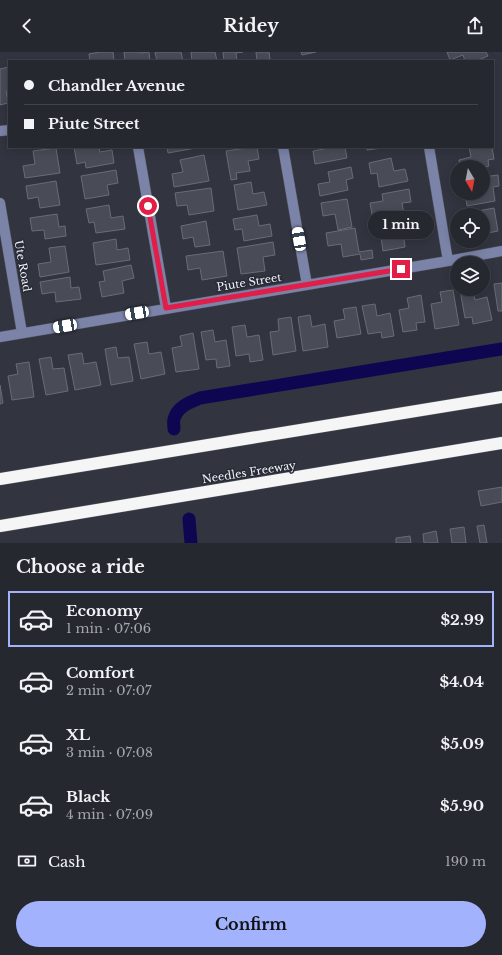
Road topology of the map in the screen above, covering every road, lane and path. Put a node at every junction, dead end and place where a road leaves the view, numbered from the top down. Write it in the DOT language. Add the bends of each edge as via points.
graph roads {
  1 [pos="138,148"];
  2 [pos="283,148"];
  3 [pos="429,148"];
  4 [pos="0,203"];
  5 [pos="502,251"];
  6 [pos="448,261"];
  7 [pos="307,285"];
  8 [pos="166,308"];
  9 [pos="22,333"];
  10 [pos="0,337"];
  11 [pos="502,397"];
  12 [pos="502,443"];
  13 [pos="0,479"];
  14 [pos="1,526"];
  1 -- 8 [label="street"];
  2 -- 7 [label="street"];
  3 -- 6 [label="street"];
  4 -- 9 [label="street, Ute Road"];
  5 -- 6 [label="street, Piute Street"];
  6 -- 7 [label="street, Piute Street"];
  7 -- 8 [label="street, Piute Street"];
  8 -- 9 [label="street, Piute Street"];
  9 -- 10 [label="street, Piute Street"];
  11 -- 13 [label="highway"];
  12 -- 14 [label="highway, Needles Freeway"];
}
